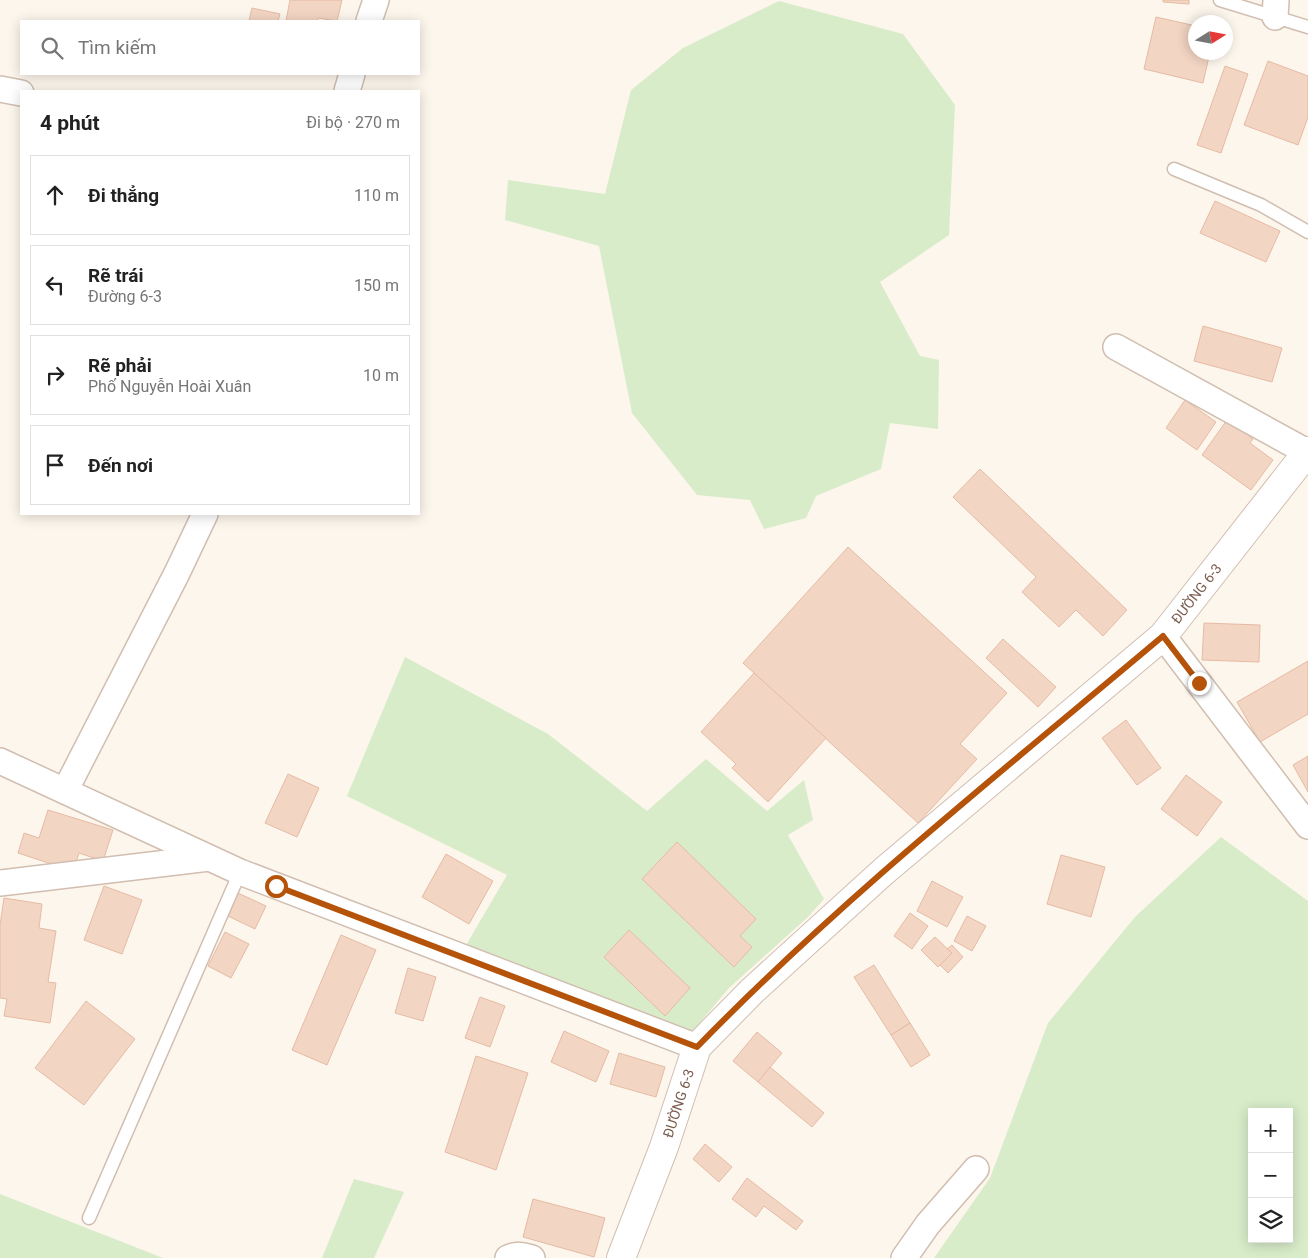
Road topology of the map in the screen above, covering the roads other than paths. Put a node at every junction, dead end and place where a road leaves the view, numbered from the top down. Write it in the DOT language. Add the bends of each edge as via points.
graph roads {
  1 [pos="376,0"];
  2 [pos="1220,0"];
  3 [pos="1275,9"];
  4 [pos="369,20"];
  5 [pos="1308,27"];
  6 [pos="352,75"];
  7 [pos="0,89"];
  8 [pos="346,90"];
  9 [pos="20,93"];
  10 [pos="1174,169"];
  11 [pos="1308,232"];
  12 [pos="1116,346"];
  13 [pos="1308,452"];
  14 [pos="206,515"];
  15 [pos="1163,636"];
  16 [pos="0,761"];
  17 [pos="65,791"];
  18 [pos="1308,826"];
  19 [pos="209,858"];
  20 [pos="240,872"];
  21 [pos="0,883"];
  22 [pos="697,1047"];
  23 [pos="976,1169"];
  24 [pos="89,1218"];
  25 [pos="508,1258"];
  26 [pos="532,1258"];
  27 [pos="621,1258"];
  28 [pos="904,1258"];
  1 -- 4 [label="street"];
  2 -- 3 [label="lane"];
  3 -- 5 [label="lane"];
  6 -- 8 [label="street"];
  7 -- 9 [label="street"];
  10 -- 11 [label="lane" via="1261,205"];
  12 -- 13 [label="street"];
  13 -- 15 [label="street, ĐƯỜNG 6-3"];
  14 -- 17 [label="street"];
  15 -- 18 [label="street"];
  15 -- 22 [label="street, ĐƯỜNG 6-3" via="884,871 752,991"];
  16 -- 17 [label="street"];
  17 -- 19 [label="street"];
  19 -- 20 [label="street"];
  19 -- 21 [label="street"];
  20 -- 22 [label="street"];
  20 -- 24 [label="lane"];
  22 -- 27 [label="street, ĐƯỜNG 6-3" via="664,1147"];
  23 -- 28 [label="street" via="928,1224"];
  25 -- 26 [label="street" via="524,1255"];
}
